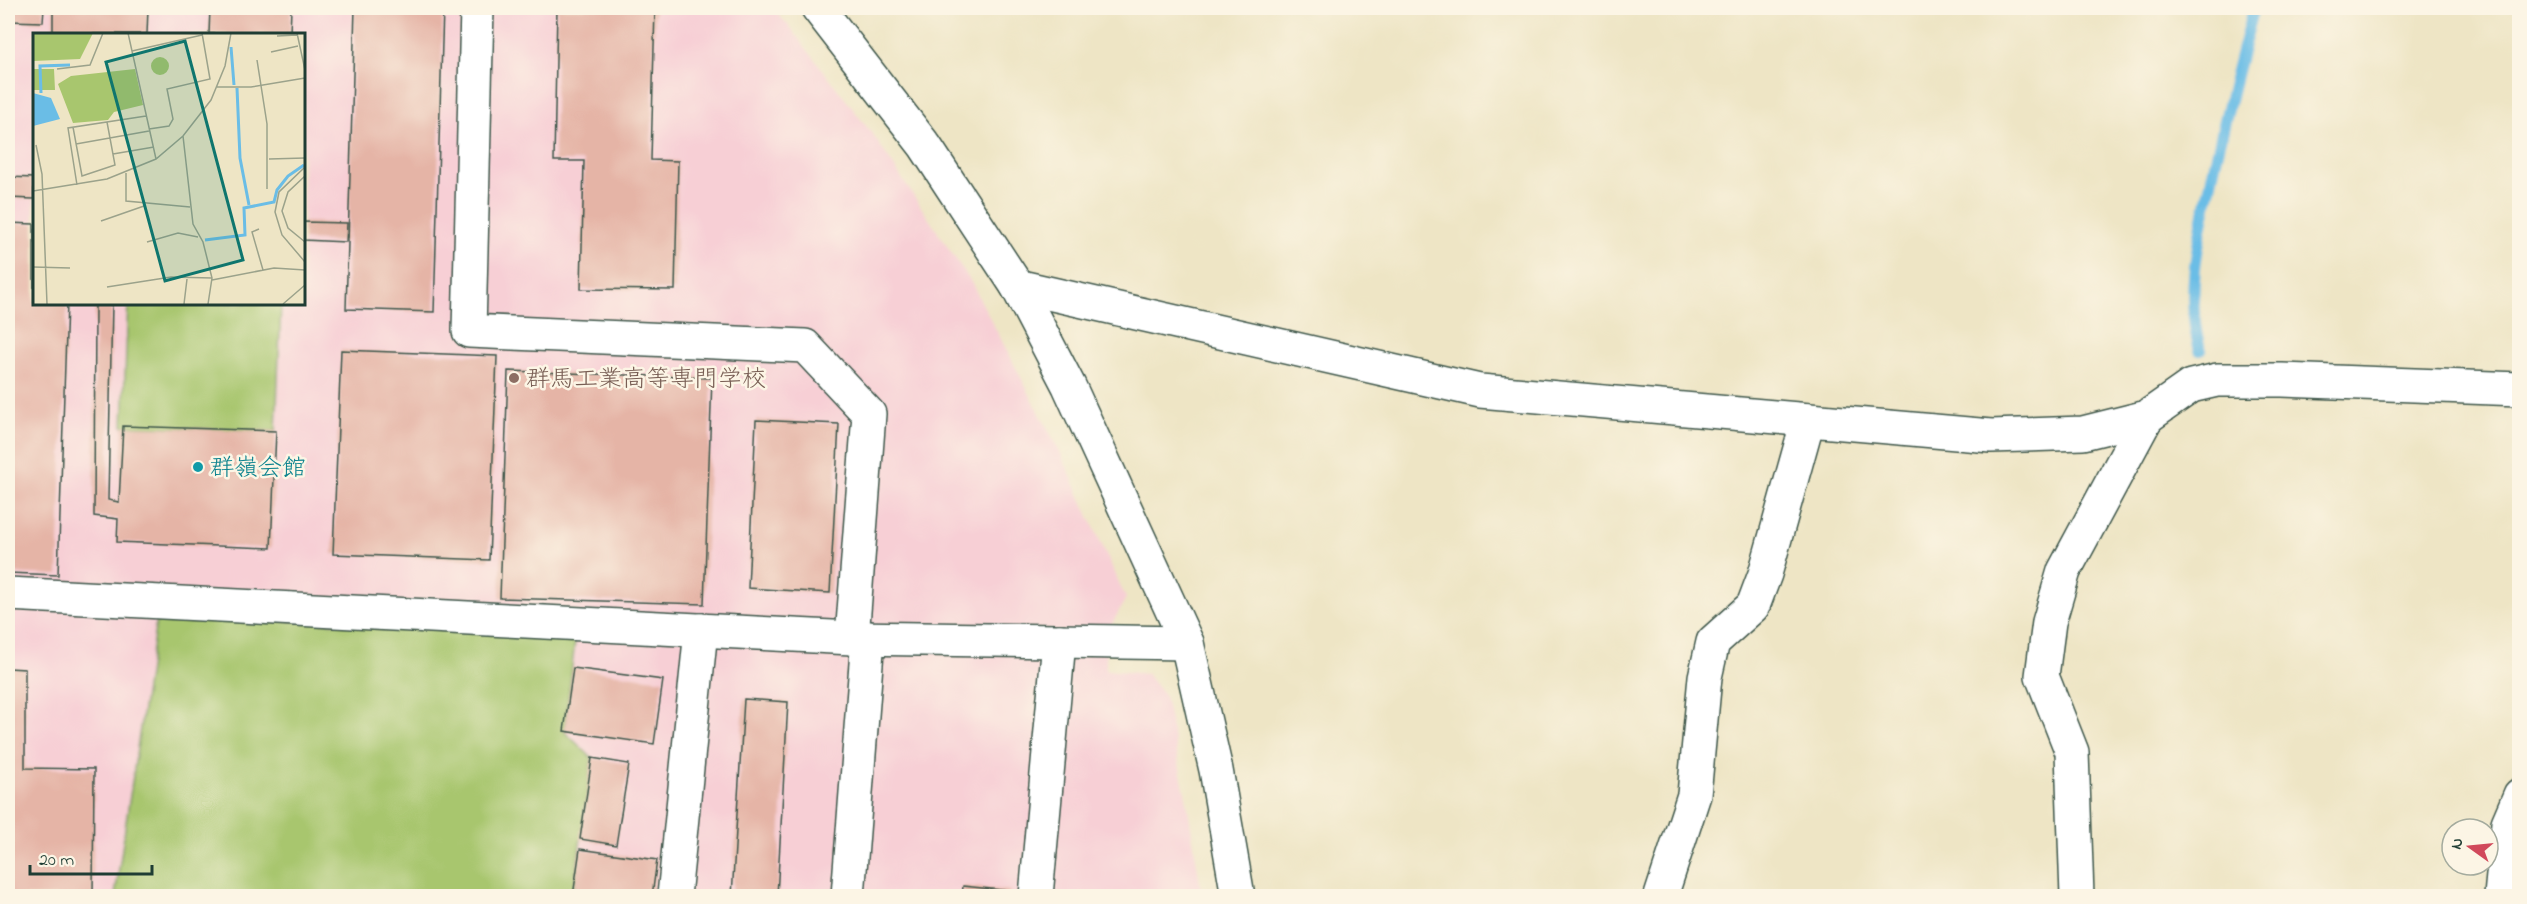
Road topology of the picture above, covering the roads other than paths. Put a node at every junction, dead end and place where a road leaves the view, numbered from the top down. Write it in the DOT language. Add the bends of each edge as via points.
graph roads {
  1 [pos="477,8"];
  2 [pos="818,8"];
  3 [pos="1017,286"];
  4 [pos="2520,389"];
  5 [pos="2147,417"];
  6 [pos="1808,420"];
  7 [pos="8,594"];
  8 [pos="701,630"];
  9 [pos="860,638"];
  10 [pos="1059,641"];
  11 [pos="1187,643"];
  12 [pos="2520,795"];
  13 [pos="674,897"];
  14 [pos="848,897"];
  15 [pos="1036,897"];
  16 [pos="1238,897"];
  17 [pos="1661,897"];
  18 [pos="2077,897"];
  19 [pos="2501,897"];
  1 -- 9 [label="street" via="469,331 805,346 869,414"];
  2 -- 3 [label="street" via="925,146"];
  3 -- 6 [label="street" via="1480,391"];
  3 -- 11 [label="street" via="1069,386"];
  4 -- 5 [label="street" via="2217,380 2191,386"];
  5 -- 6 [label="street" via="2083,433 1991,436"];
  5 -- 18 [label="street" via="2064,571 2049,622 2042,676 2072,752"];
  6 -- 17 [label="street" via="1753,606 1713,642 1704,677 1694,795"];
  7 -- 8 [label="street"];
  8 -- 9 [label="street"];
  8 -- 13 [label="street"];
  9 -- 10 [label="street"];
  9 -- 14 [label="street"];
  10 -- 11 [label="street"];
  10 -- 15 [label="street"];
  11 -- 16 [label="street" via="1216,770"];
  12 -- 19 [label="street" via="2508,823"];
}
